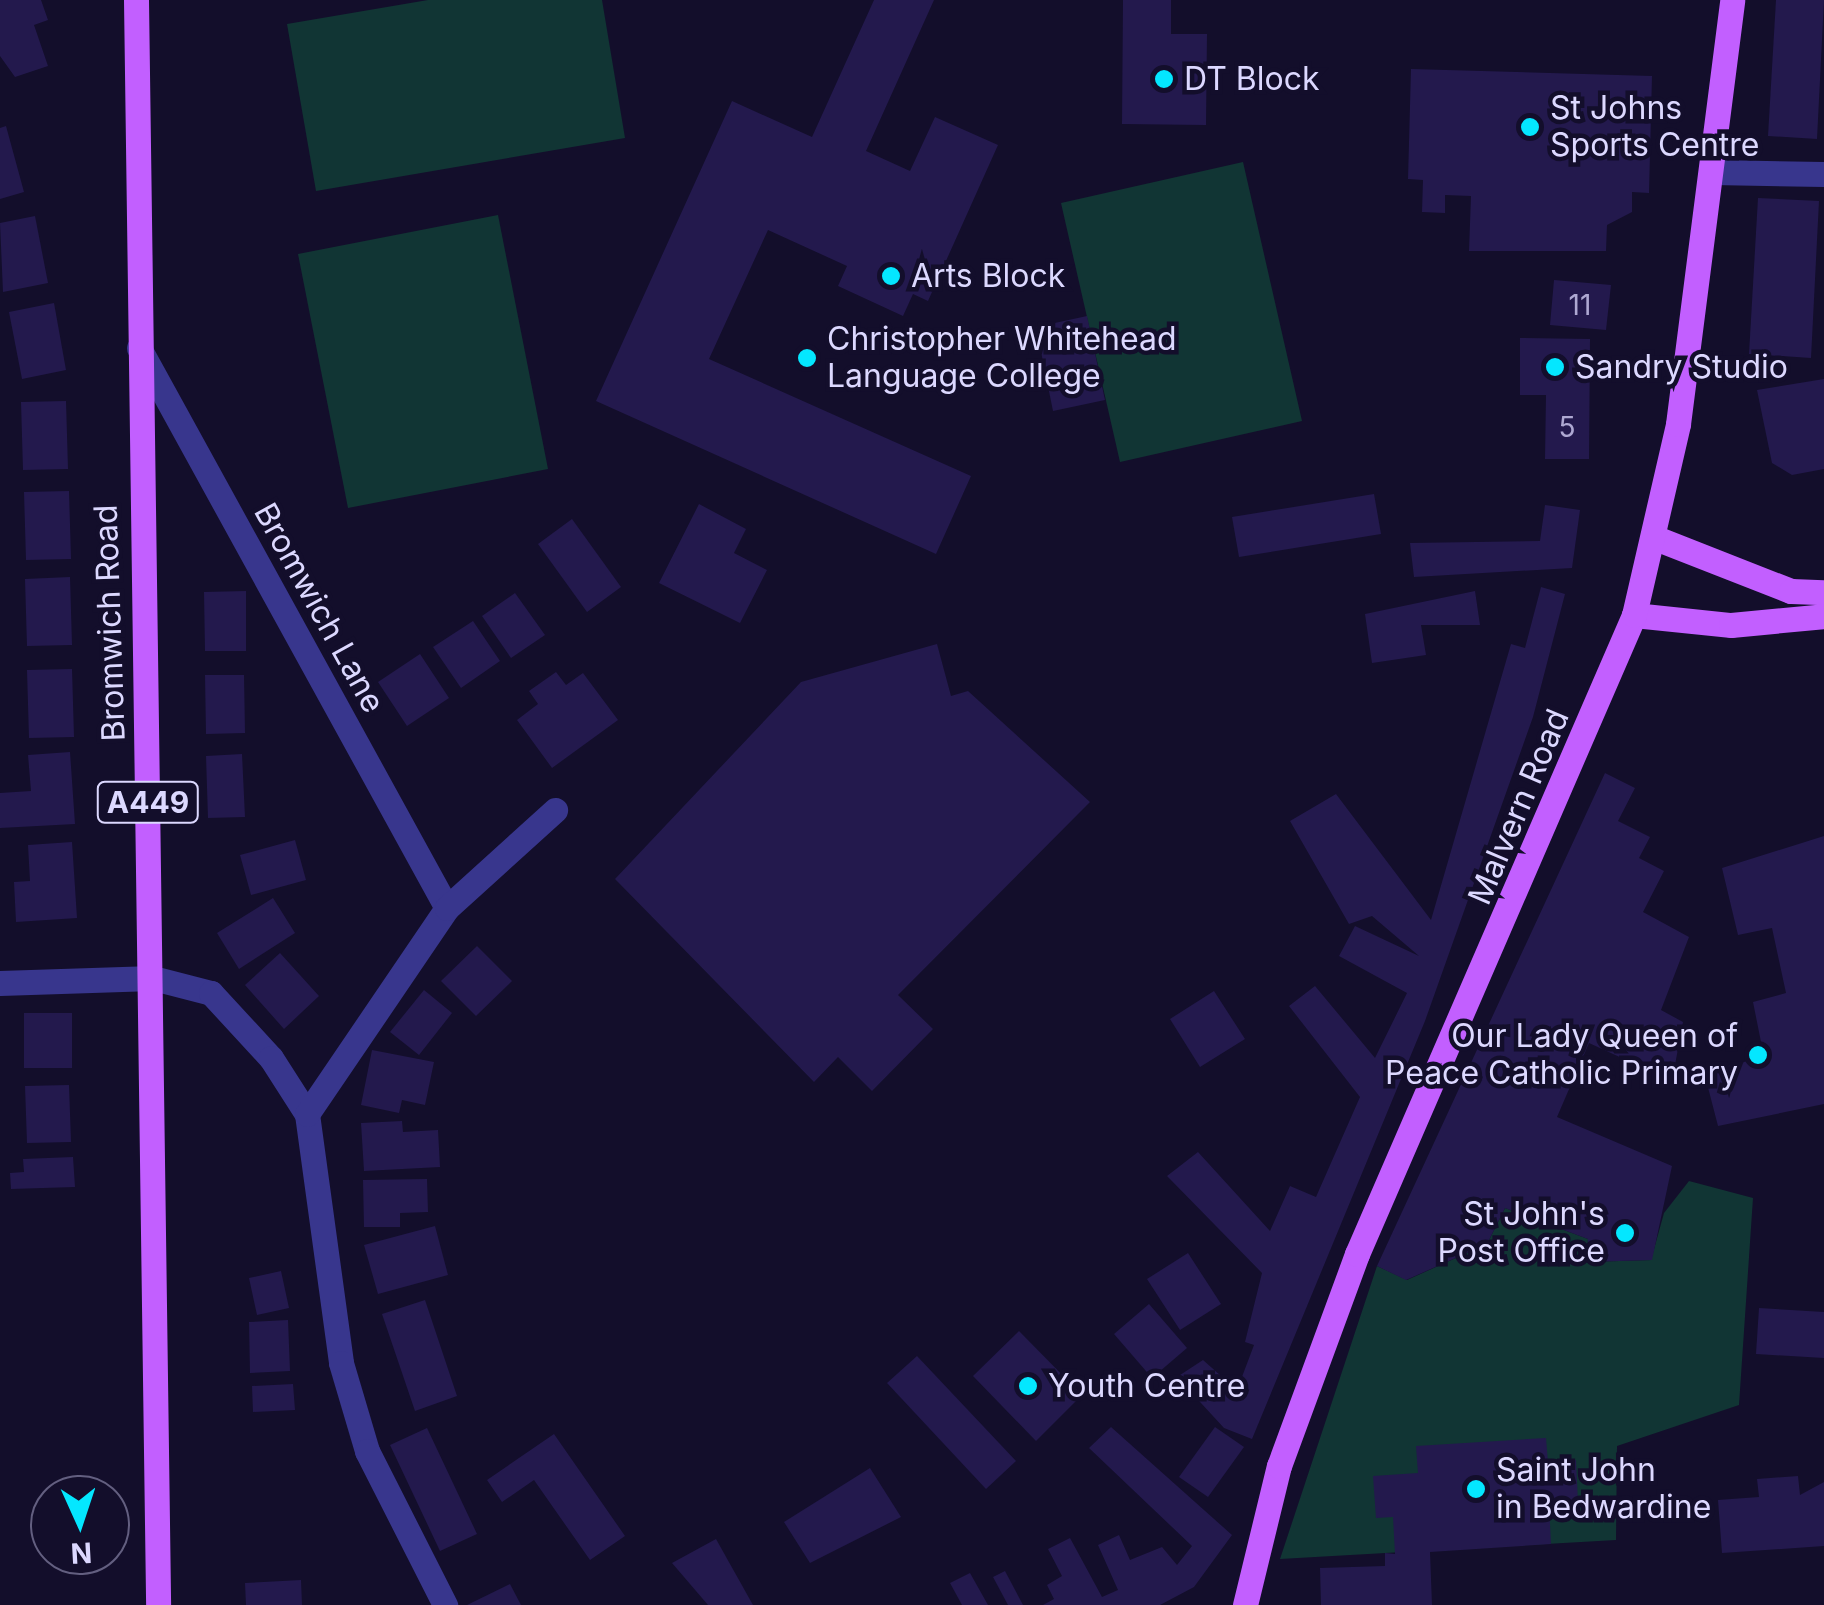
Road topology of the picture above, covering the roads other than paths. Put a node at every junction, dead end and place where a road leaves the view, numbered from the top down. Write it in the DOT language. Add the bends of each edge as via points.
graph roads {
  1 [pos="136,0"];
  2 [pos="1732,0"];
  3 [pos="1712,172"];
  4 [pos="1824,174"];
  5 [pos="134,340"];
  6 [pos="1653,537"];
  7 [pos="1824,592"];
  8 [pos="1634,615"];
  9 [pos="1824,616"];
  10 [pos="555,810"];
  11 [pos="446,908"];
  12 [pos="153,978"];
  13 [pos="0,983"];
  14 [pos="307,1114"];
  15 [pos="158,1605"];
  16 [pos="446,1605"];
  17 [pos="1245,1605"];
  1 -- 5 [label="main road, Bromwich Road / A449"];
  2 -- 3 [label="main road, Malvern Road"];
  3 -- 4 [label="street"];
  3 -- 6 [label="main road, Malvern Road"];
  5 -- 11 [label="street, Bromwich Lane"];
  5 -- 12 [label="main road, Bromwich Road / A449"];
  6 -- 7 [label="main road" via="1791,591"];
  6 -- 8 [label="main road, Malvern Road"];
  8 -- 9 [label="main road" via="1731,625"];
  8 -- 17 [label="main road, Malvern Road" via="1357,1254 1279,1466"];
  10 -- 11 [label="street"];
  11 -- 14 [label="street"];
  12 -- 13 [label="street"];
  12 -- 14 [label="street" via="211,994 248,1028"];
  12 -- 15 [label="main road, Bromwich Road / A449"];
  14 -- 16 [label="street" via="341,1363 367,1450"];
}
